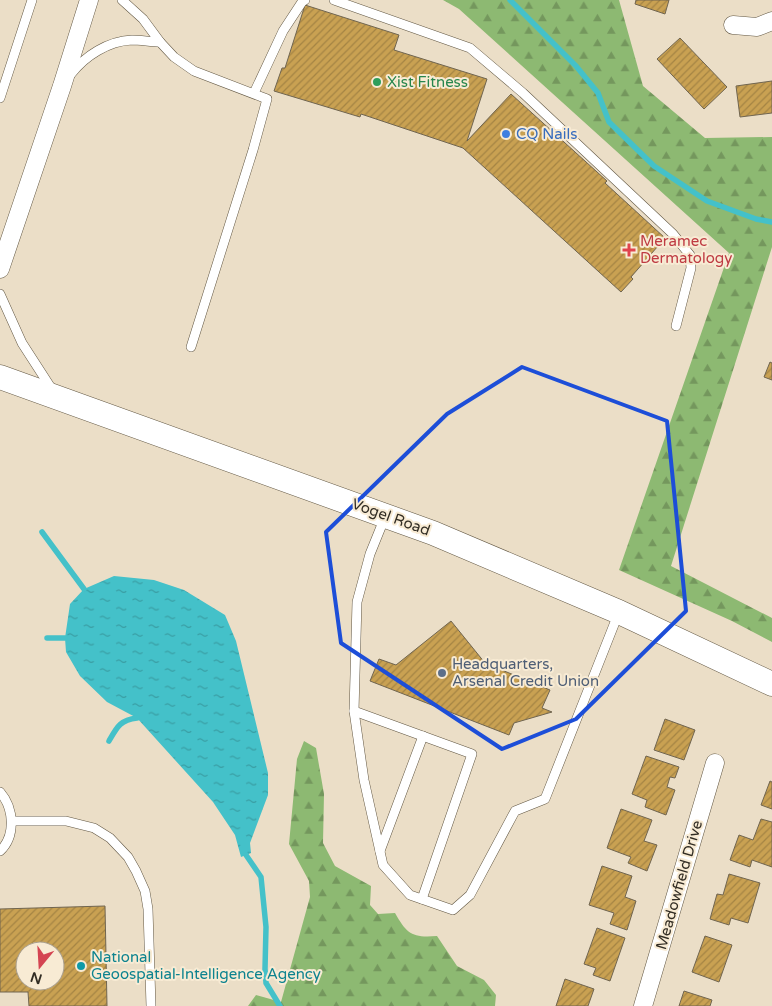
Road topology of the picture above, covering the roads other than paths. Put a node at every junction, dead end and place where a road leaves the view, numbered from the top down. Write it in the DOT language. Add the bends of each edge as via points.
graph roads {
  1 [pos="32,0"];
  2 [pos="89,0"];
  3 [pos="122,0"];
  4 [pos="305,0"];
  5 [pos="334,0"];
  6 [pos="772,20"];
  7 [pos="733,25"];
  8 [pos="160,42"];
  9 [pos="62,86"];
  10 [pos="254,93"];
  11 [pos="0,98"];
  12 [pos="0,269"];
  13 [pos="0,294"];
  14 [pos="676,326"];
  15 [pos="191,347"];
  16 [pos="0,376"];
  17 [pos="57,397"];
  18 [pos="386,515"];
  19 [pos="620,612"];
  20 [pos="772,684"];
  21 [pos="354,711"];
  22 [pos="423,736"];
  23 [pos="714,763"];
  24 [pos="0,792"];
  25 [pos="12,821"];
  26 [pos="0,852"];
  27 [pos="380,852"];
  28 [pos="422,899"];
  29 [pos="151,1006"];
  30 [pos="643,1006"];
  1 -- 11 [label="lane"];
  2 -- 9 [label="street"];
  3 -- 8 [label="lane" via="143,19"];
  4 -- 10 [label="lane" via="283,31"];
  5 -- 14 [label="lane" via="470,48 674,234 690,255 691,268"];
  6 -- 7 [label="street" via="756,27"];
  8 -- 9 [label="lane" via="131,40 103,47 79,63"];
  8 -- 10 [label="lane" via="194,71"];
  9 -- 12 [label="street"];
  10 -- 15 [label="lane" via="267,99"];
  13 -- 17 [label="lane" via="22,344"];
  16 -- 17 [label="main road, Vogel Road"];
  17 -- 18 [label="main road, Vogel Road"];
  18 -- 19 [label="main road, Vogel Road"];
  18 -- 21 [label="lane" via="370,554 357,602"];
  19 -- 20 [label="main road, Vogel Road"];
  19 -- 28 [label="lane" via="545,799 515,812 470,895 454,910"];
  21 -- 22 [label="lane"];
  21 -- 27 [label="lane" via="364,780"];
  22 -- 27 [label="lane"];
  22 -- 28 [label="lane" via="472,754"];
  23 -- 30 [label="street, Meadowfield Drive"];
  24 -- 25 [label="lane" via="9,806"];
  25 -- 26 [label="lane" via="10,836"];
  25 -- 29 [label="lane" via="66,821 94,828 110,838 128,857 145,891 148,908"];
  27 -- 28 [label="lane" via="383,865 410,895"];
}
